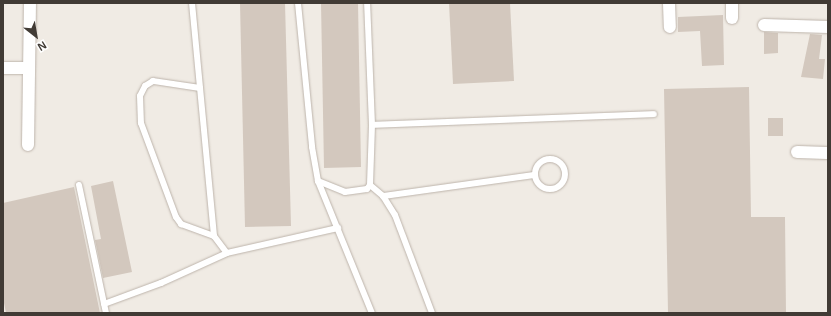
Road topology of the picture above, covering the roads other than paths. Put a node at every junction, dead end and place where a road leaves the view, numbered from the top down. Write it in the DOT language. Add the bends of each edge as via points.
graph roads {
  1 [pos="30,3"];
  2 [pos="192,3"];
  3 [pos="298,3"];
  4 [pos="367,3"];
  5 [pos="669,3"];
  6 [pos="732,3"];
  7 [pos="732,18"];
  8 [pos="764,25"];
  9 [pos="670,27"];
  10 [pos="828,27"];
  11 [pos="3,68"];
  12 [pos="29,68"];
  13 [pos="200,88"];
  14 [pos="654,114"];
  15 [pos="372,125"];
  16 [pos="28,145"];
  17 [pos="797,152"];
  18 [pos="828,152"];
  19 [pos="535,175"];
  20 [pos="318,181"];
  21 [pos="78,185"];
  22 [pos="370,185"];
  23 [pos="383,196"];
  24 [pos="338,228"];
  25 [pos="214,236"];
  26 [pos="227,253"];
  27 [pos="104,304"];
  28 [pos="106,313"];
  29 [pos="372,313"];
  30 [pos="432,313"];
  1 -- 12 [label="street"];
  2 -- 13 [label="lane"];
  3 -- 20 [label="lane" via="312,147"];
  4 -- 15 [label="lane"];
  5 -- 9 [label="street"];
  6 -- 7 [label="street"];
  8 -- 10 [label="street"];
  11 -- 12 [label="street"];
  12 -- 16 [label="street"];
  13 -- 25 [label="lane"];
  13 -- 25 [label="lane" via="153,81 145,86 140,96 141,123 176,217 181,224"];
  14 -- 15 [label="lane"];
  15 -- 22 [label="lane"];
  17 -- 18 [label="street"];
  19 -- 19 [label="lane" via="537,166 550,158 559,161 566,174 562,183 549,189 540,184"];
  19 -- 23 [label="lane"];
  20 -- 22 [label="lane" via="345,192 367,189"];
  20 -- 24 [label="lane"];
  21 -- 27 [label="lane"];
  22 -- 23 [label="lane"];
  23 -- 30 [label="lane" via="396,215"];
  24 -- 26 [label="lane"];
  24 -- 29 [label="lane"];
  25 -- 26 [label="lane"];
  26 -- 27 [label="lane" via="161,283"];
  27 -- 28 [label="lane"];
}
